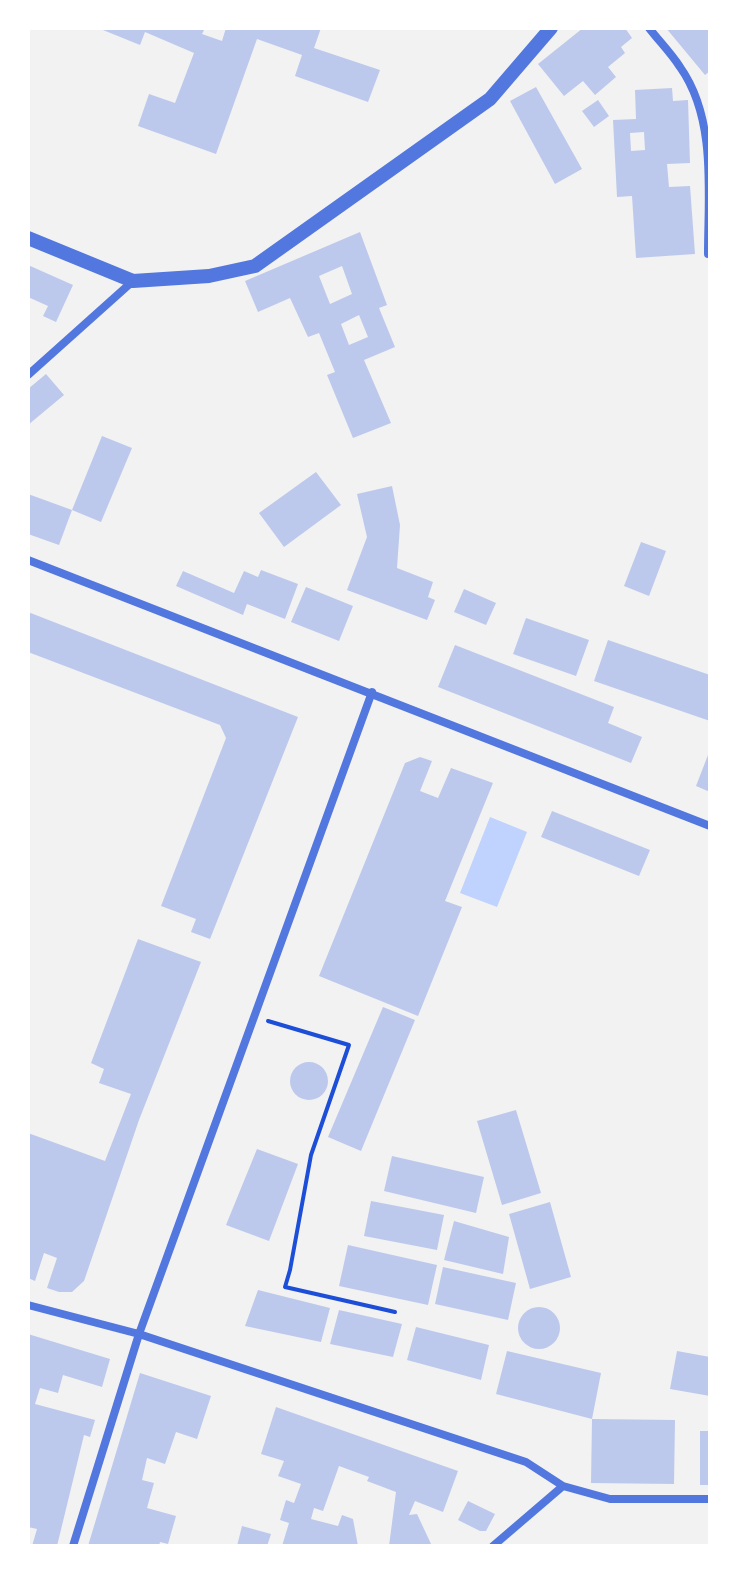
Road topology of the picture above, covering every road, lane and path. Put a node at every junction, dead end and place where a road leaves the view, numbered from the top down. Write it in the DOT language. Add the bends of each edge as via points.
graph roads {
  1 [pos="551,28"];
  2 [pos="649,28"];
  3 [pos="28,238"];
  4 [pos="709,254"];
  5 [pos="133,281"];
  6 [pos="28,375"];
  7 [pos="28,560"];
  8 [pos="372,692"];
  9 [pos="710,826"];
  10 [pos="254,1017"];
  11 [pos="28,1305"];
  12 [pos="395,1312"];
  13 [pos="139,1334"];
  14 [pos="563,1486"];
  15 [pos="710,1499"];
  16 [pos="73,1546"];
  17 [pos="493,1546"];
  1 -- 5 [label="street" via="490,99 255,266 209,276"];
  2 -- 4 [label="street" via="682,68 702,114"];
  3 -- 5 [label="street"];
  5 -- 6 [label="street"];
  7 -- 8 [label="street"];
  8 -- 9 [label="street"];
  8 -- 10 [label="street"];
  10 -- 12 [label="path" via="349,1045 311,1155 285,1287"];
  10 -- 13 [label="street"];
  11 -- 13 [label="street"];
  13 -- 14 [label="street" via="526,1462"];
  13 -- 16 [label="street"];
  14 -- 15 [label="street" via="610,1499"];
  14 -- 17 [label="street"];
}
